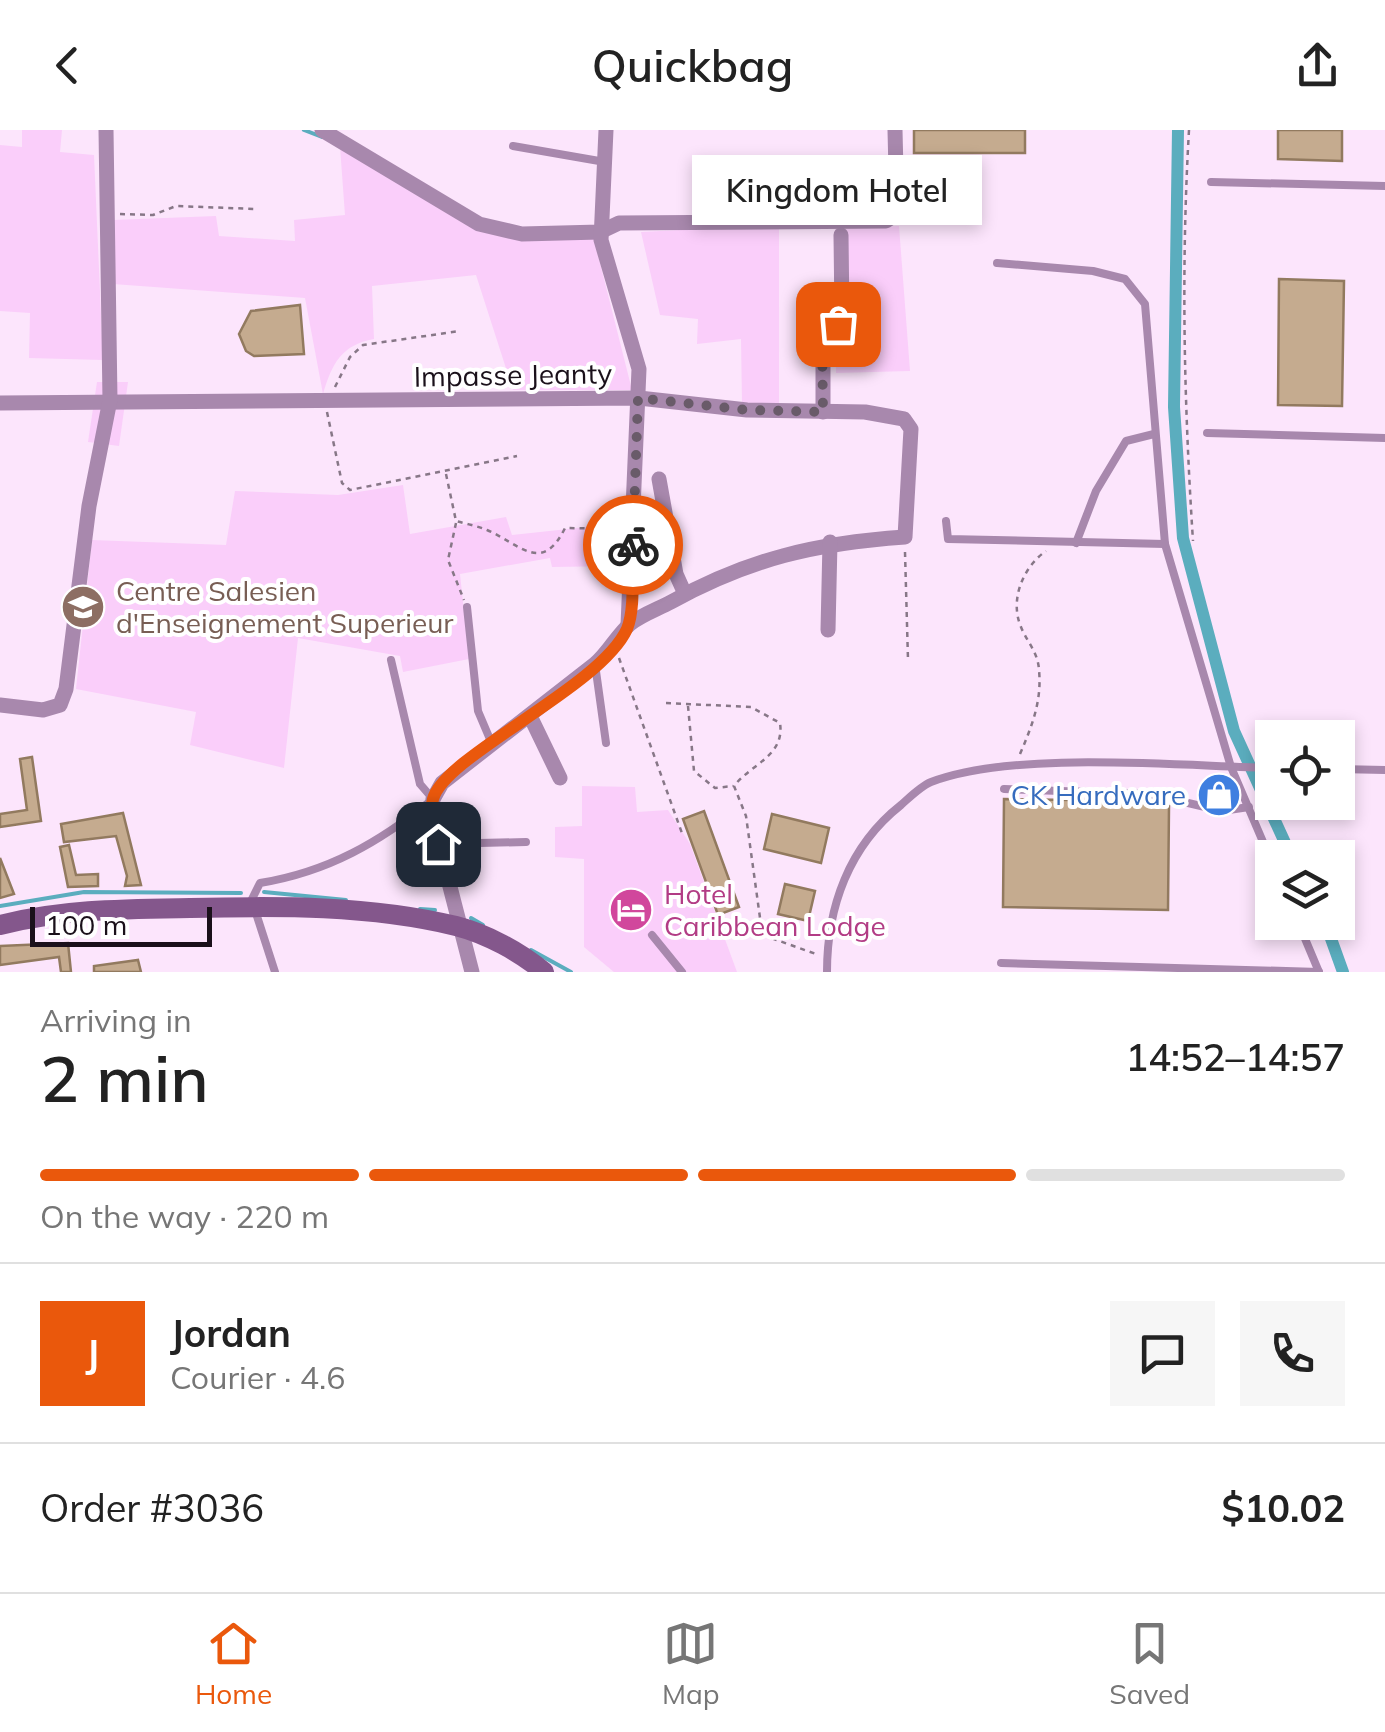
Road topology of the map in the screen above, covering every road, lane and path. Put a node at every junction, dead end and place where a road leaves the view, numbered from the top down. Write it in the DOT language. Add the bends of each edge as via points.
graph roads {
  1 [pos="106,130"];
  2 [pos="322,130"];
  3 [pos="606,130"];
  4 [pos="895,130"];
  5 [pos="1189,130"];
  6 [pos="513,146"];
  7 [pos="605,162"];
  8 [pos="1210,182"];
  9 [pos="1385,186"];
  10 [pos="256,209"];
  11 [pos="109,214"];
  12 [pos="600,232"];
  13 [pos="841,235"];
  14 [pos="997,263"];
  15 [pos="460,332"];
  16 [pos="638,398"];
  17 [pos="110,400"];
  18 [pos="0,404"];
  19 [pos="326,404"];
  20 [pos="823,412"];
  21 [pos="1207,433"];
  22 [pos="1154,434"];
  23 [pos="1385,438"];
  24 [pos="517,456"];
  25 [pos="446,473"];
  26 [pos="660,479"];
  27 [pos="456,521"];
  28 [pos="946,521"];
  29 [pos="634,530"];
  30 [pos="905,538"];
  31 [pos="1193,541"];
  32 [pos="830,542"];
  33 [pos="1059,542"];
  34 [pos="1076,542"];
  35 [pos="1165,544"];
  36 [pos="685,594"];
  37 [pos="466,608"];
  38 [pos="628,626"];
  39 [pos="828,630"];
  40 [pos="615,647"];
  41 [pos="391,660"];
  42 [pos="908,660"];
  43 [pos="595,664"];
  44 [pos="666,703"];
  45 [pos="688,703"];
  46 [pos="0,705"];
  47 [pos="531,718"];
  48 [pos="606,742"];
  49 [pos="492,744"];
  50 [pos="1016,764"];
  51 [pos="1235,767"];
  52 [pos="1255,768"];
  53 [pos="1355,770"];
  54 [pos="1385,770"];
  55 [pos="560,778"];
  56 [pos="734,786"];
  57 [pos="1004,788"];
  58 [pos="433,799"];
  59 [pos="1249,807"];
  60 [pos="684,836"];
  61 [pos="1263,840"];
  62 [pos="526,842"];
  63 [pos="438,844"];
  64 [pos="251,907"];
  65 [pos="0,924"];
  66 [pos="459,926"];
  67 [pos="652,935"];
  68 [pos="1306,940"];
  69 [pos="827,956"];
  70 [pos="1000,963"];
  71 [pos="274,972"];
  72 [pos="472,972"];
  73 [pos="544,972"];
  74 [pos="682,972"];
  75 [pos="827,972"];
  76 [pos="1319,972"];
  1 -- 11 [label="street"];
  2 -- 12 [label="street" via="479,224 522,234"];
  3 -- 7 [label="street"];
  4 -- 12 [label="street" via="897,214 886,221 636,222"];
  5 -- 31 [label="path" via="1182,383"];
  6 -- 7 [label="lane"];
  7 -- 12 [label="street"];
  8 -- 9 [label="lane"];
  10 -- 11 [label="path" via="176,206 154,215"];
  11 -- 17 [label="street"];
  12 -- 16 [label="street" via="639,370"];
  13 -- 20 [label="street" via="842,316 822,335"];
  14 -- 22 [label="lane" via="1093,271 1125,279 1136,290 1145,304"];
  15 -- 19 [label="path" via="364,345 350,356"];
  16 -- 19 [label="street, Impasse Jeanty"];
  16 -- 20 [label="street, Impasse Jeanty"];
  16 -- 29 [label="street"];
  17 -- 18 [label="street, Impasse Jeanty"];
  17 -- 19 [label="street, Impasse Jeanty"];
  17 -- 46 [label="street" via="66,689 60,704 44,710"];
  19 -- 25 [label="path" via="342,483 350,490"];
  20 -- 30 [label="street, Impasse Jeanty" via="904,418 910,430"];
  21 -- 23 [label="lane"];
  22 -- 34 [label="lane" via="1126,441 1096,490"];
  22 -- 35 [label="lane"];
  24 -- 25 [label="path"];
  25 -- 27 [label="path"];
  26 -- 36 [label="street"];
  27 -- 29 [label="path" via="488,530 518,550 544,553 565,528"];
  27 -- 37 [label="path" via="448,560"];
  28 -- 33 [label="lane" via="948,539"];
  29 -- 38 [label="street"];
  30 -- 32 [label="street"];
  30 -- 42 [label="path"];
  32 -- 36 [label="street" via="769,556"];
  32 -- 39 [label="street"];
  33 -- 34 [label="lane"];
  33 -- 50 [label="path" via="1030,562 1019,587 1019,624 1039,668 1037,713"];
  34 -- 35 [label="lane"];
  35 -- 51 [label="lane"];
  36 -- 38 [label="street"];
  37 -- 49 [label="lane" via="478,711"];
  38 -- 40 [label="street"];
  40 -- 43 [label="street"];
  40 -- 60 [label="path"];
  41 -- 58 [label="lane" via="420,784"];
  43 -- 47 [label="street"];
  43 -- 48 [label="lane"];
  44 -- 45 [label="path"];
  45 -- 56 [label="path" via="694,771 715,788"];
  45 -- 56 [label="path" via="751,707 780,723 774,751"];
  47 -- 49 [label="street"];
  47 -- 55 [label="street"];
  49 -- 58 [label="street" via="455,770"];
  50 -- 51 [label="lane"];
  50 -- 69 [label="lane" via="929,782 864,840 844,875"];
  51 -- 52 [label="lane"];
  51 -- 59 [label="lane"];
  53 -- 54 [label="lane"];
  56 -- 69 [label="path" via="746,816 761,926 793,949"];
  57 -- 59 [label="lane" via="1150,794 1222,812"];
  58 -- 63 [label="street"];
  58 -- 64 [label="lane" via="388,835 316,872 260,883"];
  59 -- 61 [label="lane"];
  62 -- 63 [label="lane"];
  63 -- 66 [label="street"];
  64 -- 65 [label="main road" via="107,910"];
  64 -- 66 [label="main road" via="319,906"];
  64 -- 71 [label="lane"];
  66 -- 72 [label="street"];
  66 -- 73 [label="main road"];
  67 -- 74 [label="lane"];
  68 -- 76 [label="lane"];
  69 -- 75 [label="lane"];
  70 -- 76 [label="lane"];
}
